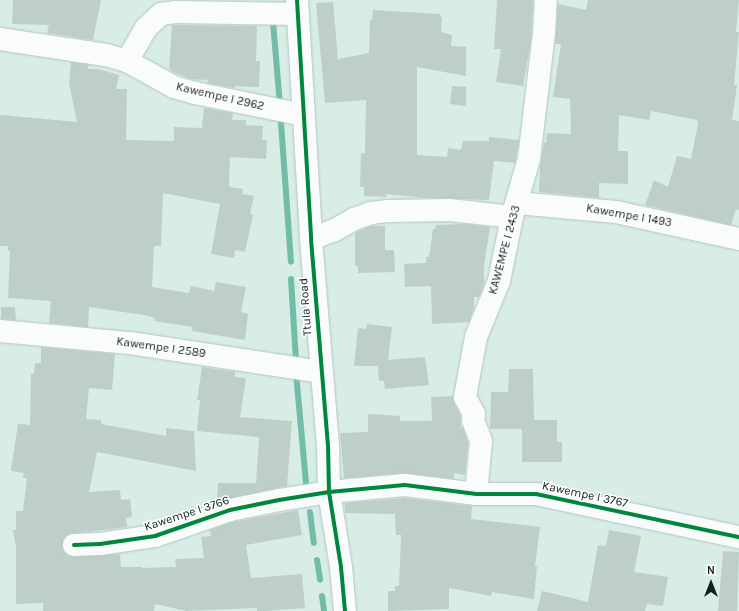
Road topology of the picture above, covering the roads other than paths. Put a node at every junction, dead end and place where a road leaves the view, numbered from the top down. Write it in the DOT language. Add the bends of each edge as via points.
graph roads {
  1 [pos="546,0"];
  2 [pos="297,7"];
  3 [pos="0,39"];
  4 [pos="127,61"];
  5 [pos="304,115"];
  6 [pos="515,210"];
  7 [pos="739,239"];
  8 [pos="311,240"];
  9 [pos="0,331"];
  10 [pos="321,372"];
  11 [pos="329,492"];
  12 [pos="476,494"];
  13 [pos="739,537"];
  14 [pos="74,545"];
  15 [pos="345,611"];
  1 -- 6 [label="street, KAWEMPE I 2433" via="529,159"];
  2 -- 4 [label="street" via="161,14 146,28"];
  2 -- 5 [label="street, Ttula Road"];
  3 -- 4 [label="street, Kawempe I 2962" via="106,55"];
  4 -- 5 [label="street, Kawempe I 2962" via="174,87"];
  5 -- 8 [label="street, Ttula Road"];
  6 -- 7 [label="street, Kawempe I 1493" via="616,212"];
  6 -- 8 [label="street, Kawempe I 1493" via="371,213"];
  6 -- 12 [label="street, KAWEMPE I 2433" via="499,281 476,337 466,397 474,414 473,420 481,441"];
  8 -- 10 [label="street, Ttula Road"];
  9 -- 10 [label="street, Kawempe I 2589" via="130,343"];
  10 -- 11 [label="street, Ttula Road" via="328,445"];
  11 -- 12 [label="street, Kawempe I 3767" via="405,485"];
  11 -- 14 [label="street, Kawempe I 3766" via="230,510 155,536"];
  11 -- 15 [label="street, Ttula Road"];
  12 -- 13 [label="street, Kawempe I 3767" via="536,494"];
}
